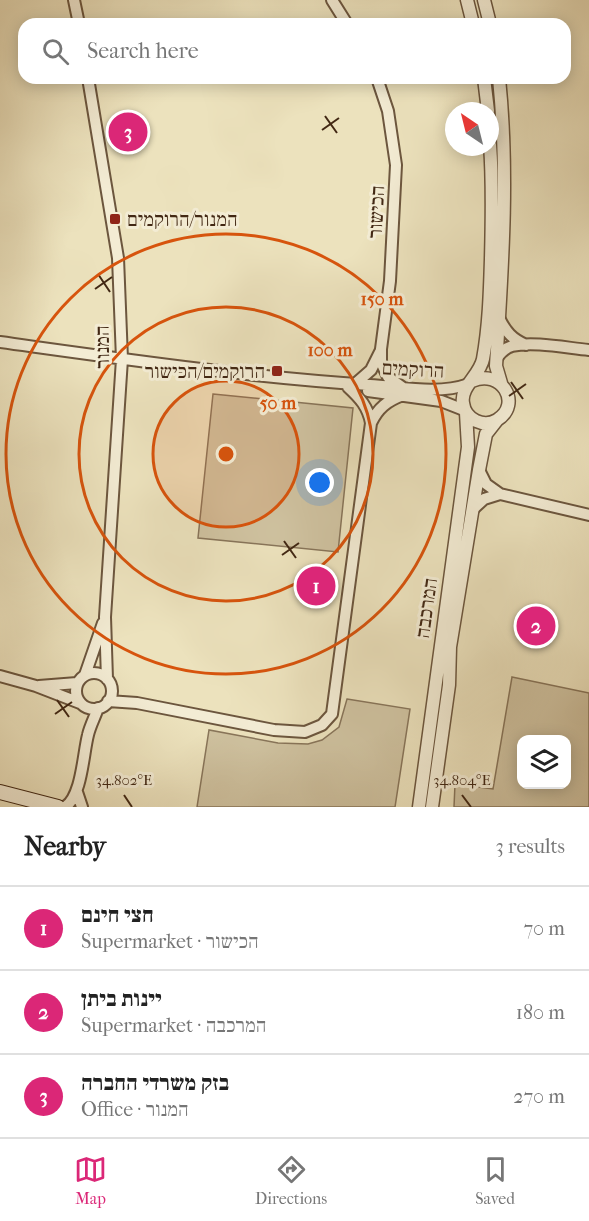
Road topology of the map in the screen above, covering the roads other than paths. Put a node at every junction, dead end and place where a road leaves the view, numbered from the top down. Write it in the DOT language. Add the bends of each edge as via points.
graph roads {
  1 [pos="74,0"];
  2 [pos="332,0"];
  3 [pos="467,0"];
  4 [pos="484,0"];
  5 [pos="78,18"];
  6 [pos="343,18"];
  7 [pos="472,18"];
  8 [pos="488,18"];
  9 [pos="89,84"];
  10 [pos="379,84"];
  11 [pos="485,84"];
  12 [pos="500,84"];
  13 [pos="487,102"];
  14 [pos="491,156"];
  15 [pos="499,318"];
  16 [pos="0,342"];
  17 [pos="526,345"];
  18 [pos="381,349"];
  19 [pos="589,350"];
  20 [pos="497,358"];
  21 [pos="122,359"];
  22 [pos="470,383"];
  23 [pos="501,383"];
  24 [pos="352,385"];
  25 [pos="403,391"];
  26 [pos="465,412"];
  27 [pos="497,420"];
  28 [pos="371,423"];
  29 [pos="479,470"];
  30 [pos="500,494"];
  31 [pos="472,510"];
  32 [pos="589,515"];
  33 [pos="105,617"];
  34 [pos="0,676"];
  35 [pos="81,679"];
  36 [pos="107,679"];
  37 [pos="36,686"];
  38 [pos="111,690"];
  39 [pos="137,703"];
  40 [pos="82,704"];
  41 [pos="103,705"];
  42 [pos="88,733"];
  43 [pos="0,792"];
  44 [pos="77,792"];
  45 [pos="58,807"];
  46 [pos="65,807"];
  47 [pos="82,807"];
  48 [pos="419,807"];
  49 [pos="432,807"];
  1 -- 5 [label="street"];
  2 -- 6 [label="street"];
  3 -- 7 [label="street"];
  4 -- 8 [label="street"];
  9 -- 21 [label="street, המנור" via="118,258"];
  10 -- 18 [label="street, הכישור" via="388,111 396,165 390,281"];
  11 -- 13 [label="street"];
  12 -- 15 [label="street" via="505,178"];
  14 -- 22 [label="street" via="490,292 482,361"];
  15 -- 17 [label="street" via="514,340"];
  15 -- 20 [label="street"];
  16 -- 21 [label="street, הרוקמים"];
  17 -- 19 [label="street"];
  17 -- 20 [label="street" via="511,346"];
  18 -- 24 [label="street, הכישור" via="371,370"];
  18 -- 25 [label="street, הכישור" via="384,370"];
  20 -- 23 [label="street"];
  21 -- 24 [label="street, הרוקמים"];
  21 -- 33 [label="street, המנור"];
  22 -- 23 [label="street" via="487,377"];
  22 -- 25 [label="street, הרוקמים" via="444,390"];
  22 -- 26 [label="street" via="463,394"];
  23 -- 27 [label="street" via="508,403"];
  24 -- 25 [label="street, הרוקמים"];
  24 -- 28 [label="street" via="368,410"];
  25 -- 26 [label="street, הרוקמים"];
  25 -- 28 [label="street" via="381,408"];
  26 -- 27 [label="street" via="475,421"];
  26 -- 48 [label="street, המרכבה" via="468,447"];
  27 -- 29 [label="street, המרכבה" via="486,434"];
  28 -- 39 [label="street" via="332,714 322,725 305,732 256,727"];
  29 -- 30 [label="street" via="486,484"];
  29 -- 31 [label="street, המרכבה"];
  30 -- 31 [label="street"];
  30 -- 32 [label="street"];
  31 -- 49 [label="street, המרכבה" via="450,647"];
  33 -- 35 [label="street, המנור"];
  33 -- 36 [label="street, המנור"];
  34 -- 37 [label="street"];
  35 -- 36 [label="street" via="97,673"];
  35 -- 37 [label="street"];
  35 -- 40 [label="street" via="76,693"];
  36 -- 38 [label="street"];
  37 -- 40 [label="street"];
  38 -- 39 [label="street"];
  38 -- 41 [label="street"];
  39 -- 41 [label="street"];
  40 -- 41 [label="street"];
  40 -- 42 [label="street"];
  41 -- 42 [label="street"];
  42 -- 44 [label="street"];
  43 -- 45 [label="main road"];
  44 -- 46 [label="street"];
  44 -- 47 [label="street"];
}
